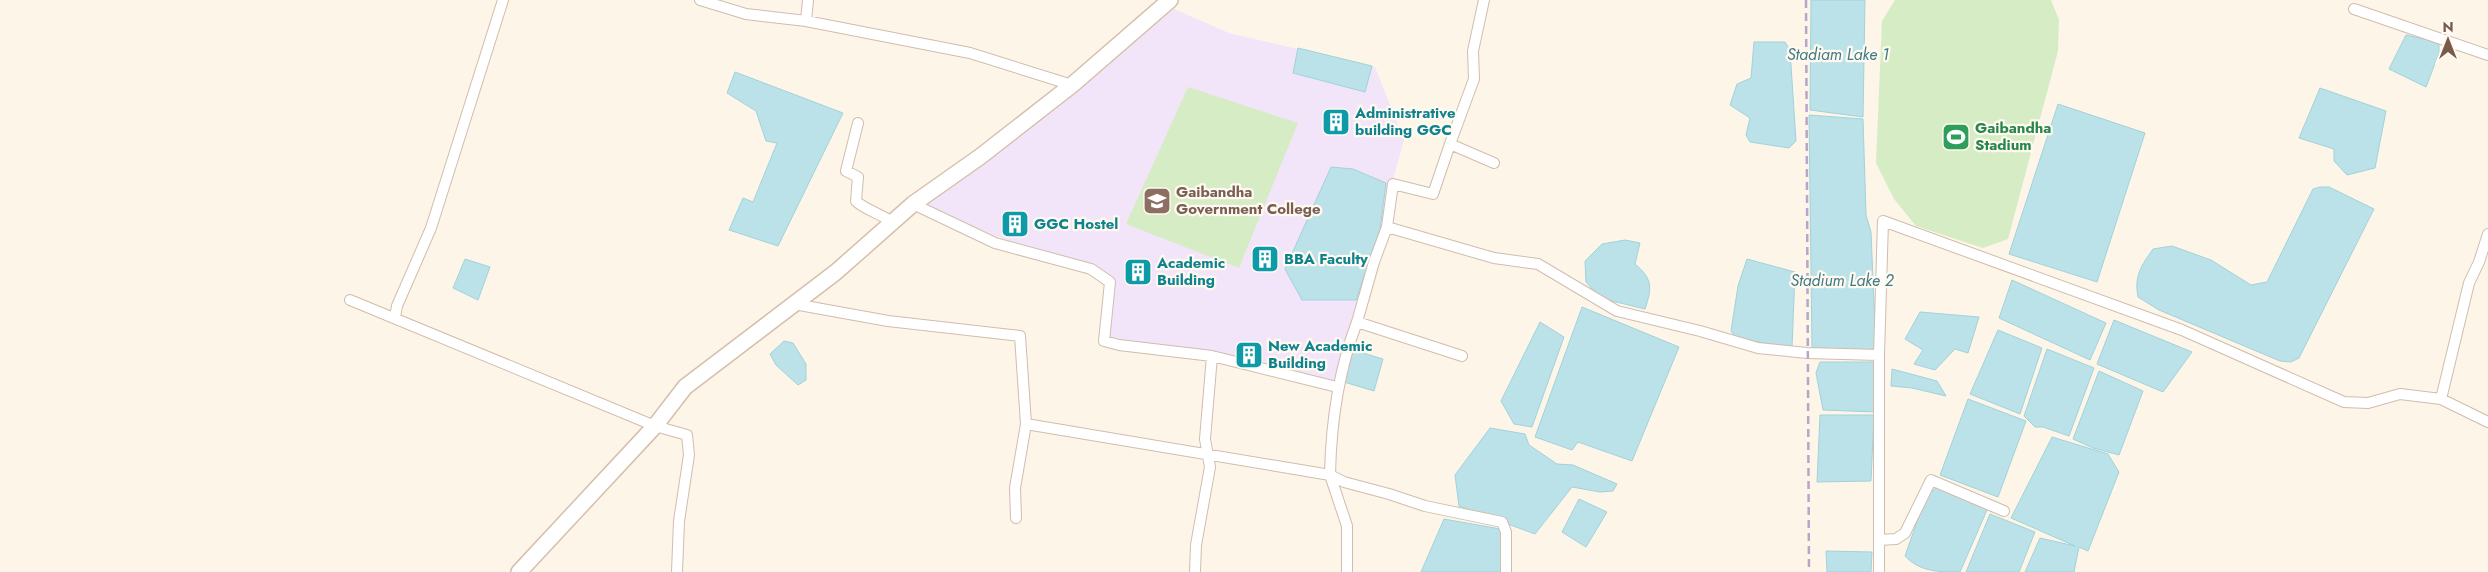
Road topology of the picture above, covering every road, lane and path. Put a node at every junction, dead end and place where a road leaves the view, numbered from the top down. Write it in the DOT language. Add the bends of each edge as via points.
graph roads {
  1 [pos="503,0"];
  2 [pos="700,0"];
  3 [pos="808,0"];
  4 [pos="1170,0"];
  5 [pos="1484,0"];
  6 [pos="2354,9"];
  7 [pos="806,21"];
  8 [pos="2488,55"];
  9 [pos="1072,85"];
  10 [pos="858,122"];
  11 [pos="1450,144"];
  12 [pos="1494,163"];
  13 [pos="913,204"];
  14 [pos="892,222"];
  15 [pos="1387,227"];
  16 [pos="2488,234"];
  17 [pos="350,300"];
  18 [pos="794,304"];
  19 [pos="395,317"];
  20 [pos="1357,322"];
  21 [pos="1879,355"];
  22 [pos="1212,356"];
  23 [pos="1462,356"];
  24 [pos="1337,386"];
  25 [pos="2441,399"];
  26 [pos="2488,422"];
  27 [pos="1026,424"];
  28 [pos="656,426"];
  29 [pos="1208,453"];
  30 [pos="1330,475"];
  31 [pos="2004,511"];
  32 [pos="1016,518"];
  33 [pos="1879,540"];
  34 [pos="519,572"];
  35 [pos="677,572"];
  36 [pos="1195,572"];
  37 [pos="1347,572"];
  38 [pos="1506,572"];
  39 [pos="1879,572"];
  1 -- 19 [label="street" via="431,228"];
  2 -- 7 [label="street" via="746,14"];
  3 -- 7 [label="street"];
  4 -- 9 [label="main road"];
  5 -- 11 [label="street" via="1473,51 1474,79"];
  6 -- 8 [label="street"];
  7 -- 9 [label="street" via="970,53"];
  9 -- 13 [label="main road"];
  10 -- 14 [label="street" via="846,171 858,177 856,201"];
  11 -- 12 [label="street"];
  11 -- 15 [label="street" via="1433,194 1393,184"];
  13 -- 14 [label="main road"];
  13 -- 22 [label="street" via="994,243 1091,269 1110,282 1104,341"];
  14 -- 18 [label="main road"];
  15 -- 20 [label="street"];
  15 -- 21 [label="street" via="1494,258 1538,264 1617,311 1758,348"];
  16 -- 25 [label="street" via="2469,284"];
  17 -- 19 [label="street"];
  18 -- 27 [label="street" via="888,321 1020,336"];
  18 -- 28 [label="main road" via="685,387"];
  19 -- 28 [label="street"];
  20 -- 23 [label="street"];
  20 -- 24 [label="street"];
  21 -- 25 [label="street" via="1883,221 2182,330 2344,402 2368,403 2400,394"];
  21 -- 33 [label="street"];
  22 -- 24 [label="street"];
  22 -- 29 [label="street" via="1205,439"];
  24 -- 30 [label="street"];
  25 -- 26 [label="street"];
  27 -- 29 [label="street"];
  27 -- 32 [label="street" via="1015,488"];
  28 -- 34 [label="main road"];
  28 -- 35 [label="street" via="687,436 689,455 679,521"];
  29 -- 30 [label="street"];
  29 -- 36 [label="street" via="1210,467 1196,545"];
  30 -- 37 [label="street" via="1347,526"];
  30 -- 38 [label="street" via="1425,506 1502,522 1506,532"];
  31 -- 33 [label="street" via="1931,480 1906,533 1896,539"];
  33 -- 39 [label="street"];
}
